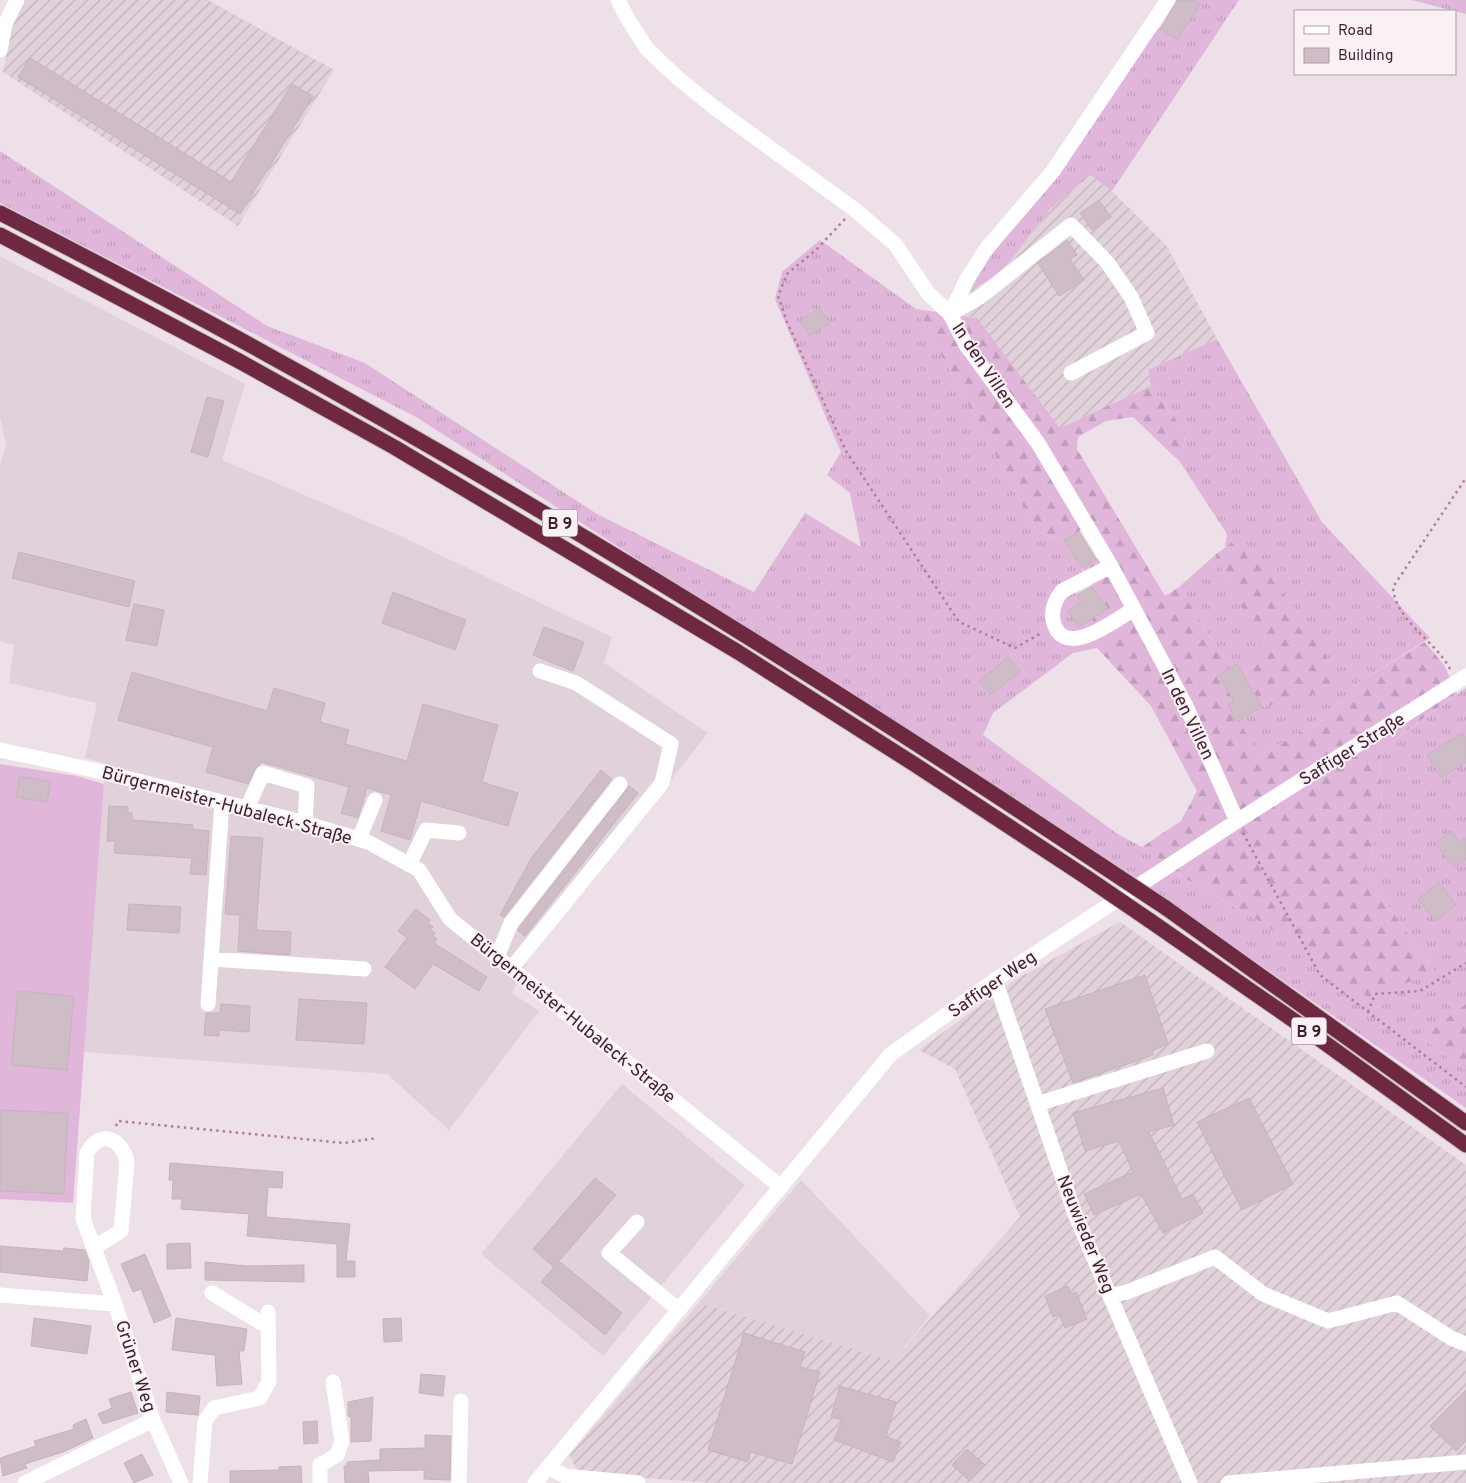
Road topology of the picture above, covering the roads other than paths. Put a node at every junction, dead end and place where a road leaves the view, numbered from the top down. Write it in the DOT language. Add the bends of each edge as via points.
graph roads {
  1 [pos="17,0"];
  2 [pos="618,0"];
  3 [pos="1168,0"];
  4 [pos="0,50"];
  5 [pos="0,213"];
  6 [pos="0,235"];
  7 [pos="950,314"];
  8 [pos="1070,373"];
  9 [pos="1111,566"];
  10 [pos="1134,609"];
  11 [pos="540,670"];
  12 [pos="1461,679"];
  13 [pos="0,750"];
  14 [pos="620,784"];
  15 [pos="374,800"];
  16 [pos="222,802"];
  17 [pos="246,808"];
  18 [pos="1237,821"];
  19 [pos="304,823"];
  20 [pos="459,833"];
  21 [pos="359,839"];
  22 [pos="409,865"];
  23 [pos="496,957"];
  24 [pos="211,958"];
  25 [pos="511,968"];
  26 [pos="364,969"];
  27 [pos="995,980"];
  28 [pos="208,1004"];
  29 [pos="1208,1051"];
  30 [pos="1038,1104"];
  31 [pos="1466,1123"];
  32 [pos="1466,1146"];
  33 [pos="781,1187"];
  34 [pos="637,1222"];
  35 [pos="95,1247"];
  36 [pos="212,1293"];
  37 [pos="0,1295"];
  38 [pos="1110,1296"];
  39 [pos="115,1304"];
  40 [pos="679,1310"];
  41 [pos="268,1312"];
  42 [pos="268,1327"];
  43 [pos="1466,1344"];
  44 [pos="333,1382"];
  45 [pos="461,1401"];
  46 [pos="153,1420"];
  47 [pos="1466,1462"];
  48 [pos="548,1467"];
  49 [pos="24,1483"];
  50 [pos="181,1483"];
  51 [pos="200,1483"];
  52 [pos="320,1483"];
  53 [pos="459,1483"];
  54 [pos="535,1483"];
  55 [pos="638,1483"];
  56 [pos="1190,1483"];
  57 [pos="1228,1483"];
  1 -- 4 [label="street" via="5,24"];
  2 -- 7 [label="street, In den Villen" via="647,49 715,108 854,209 895,244 928,293"];
  3 -- 7 [label="street" via="1053,171 987,248"];
  5 -- 31 [label="highway, B 9, bridge" via="100,264 401,429 752,638 923,746 1166,908"];
  6 -- 32 [label="highway, B 9, bridge" via="239,360 394,447 738,652 1149,920"];
  7 -- 8 [label="street" via="980,297 1072,225 1107,262 1131,297 1147,333"];
  7 -- 9 [label="street, In den Villen" via="966,344 1038,443"];
  9 -- 10 [label="street, In den Villen"];
  9 -- 10 [label="street" via="1062,591 1053,606 1054,625 1062,636 1080,638"];
  10 -- 18 [label="street, In den Villen" via="1186,706"];
  11 -- 25 [label="street" via="576,683 671,744 662,783"];
  12 -- 18 [label="street, Saffiger Straße"];
  13 -- 16 [label="street, Bürgermeister-Hubaleck-Straße"];
  14 -- 23 [label="street" via="511,923"];
  15 -- 21 [label="street"];
  16 -- 17 [label="street, Bürgermeister-Hubaleck-Straße"];
  16 -- 24 [label="street"];
  17 -- 19 [label="street, Bürgermeister-Hubaleck-Straße"];
  17 -- 19 [label="street" via="263,773 307,786"];
  18 -- 27 [label="street, Saffiger Weg"];
  19 -- 21 [label="street, Bürgermeister-Hubaleck-Straße"];
  20 -- 22 [label="street" via="426,830"];
  21 -- 22 [label="street, Bürgermeister-Hubaleck-Straße"];
  22 -- 23 [label="street, Bürgermeister-Hubaleck-Straße" via="419,870 450,919"];
  23 -- 25 [label="street, Bürgermeister-Hubaleck-Straße"];
  24 -- 26 [label="street"];
  24 -- 28 [label="street"];
  25 -- 33 [label="street, Bürgermeister-Hubaleck-Straße"];
  27 -- 30 [label="street, Neuwieder Weg"];
  27 -- 33 [label="street, Saffiger Weg" via="891,1054"];
  29 -- 30 [label="street"];
  30 -- 38 [label="street, Neuwieder Weg" via="1075,1214"];
  33 -- 40 [label="street"];
  34 -- 40 [label="street" via="609,1253"];
  35 -- 35 [label="street, Grüner Weg" via="83,1219 87,1153 92,1144 111,1140 119,1143 127,1162 121,1231"];
  35 -- 39 [label="street, Grüner Weg"];
  36 -- 42 [label="street"];
  37 -- 39 [label="street"];
  38 -- 43 [label="street" via="1216,1257 1263,1294 1328,1321 1397,1303 1451,1338"];
  38 -- 56 [label="street, Neuwieder Weg"];
  39 -- 46 [label="street, Grüner Weg"];
  40 -- 48 [label="street"];
  41 -- 42 [label="street"];
  42 -- 51 [label="street" via="269,1381 260,1398 214,1408 205,1421"];
  44 -- 52 [label="street" via="342,1441 337,1455 320,1465"];
  45 -- 53 [label="street"];
  46 -- 49 [label="street"];
  46 -- 50 [label="street, Grüner Weg"];
  47 -- 57 [label="street"];
  48 -- 54 [label="street"];
  48 -- 55 [label="street" via="565,1476"];
}
